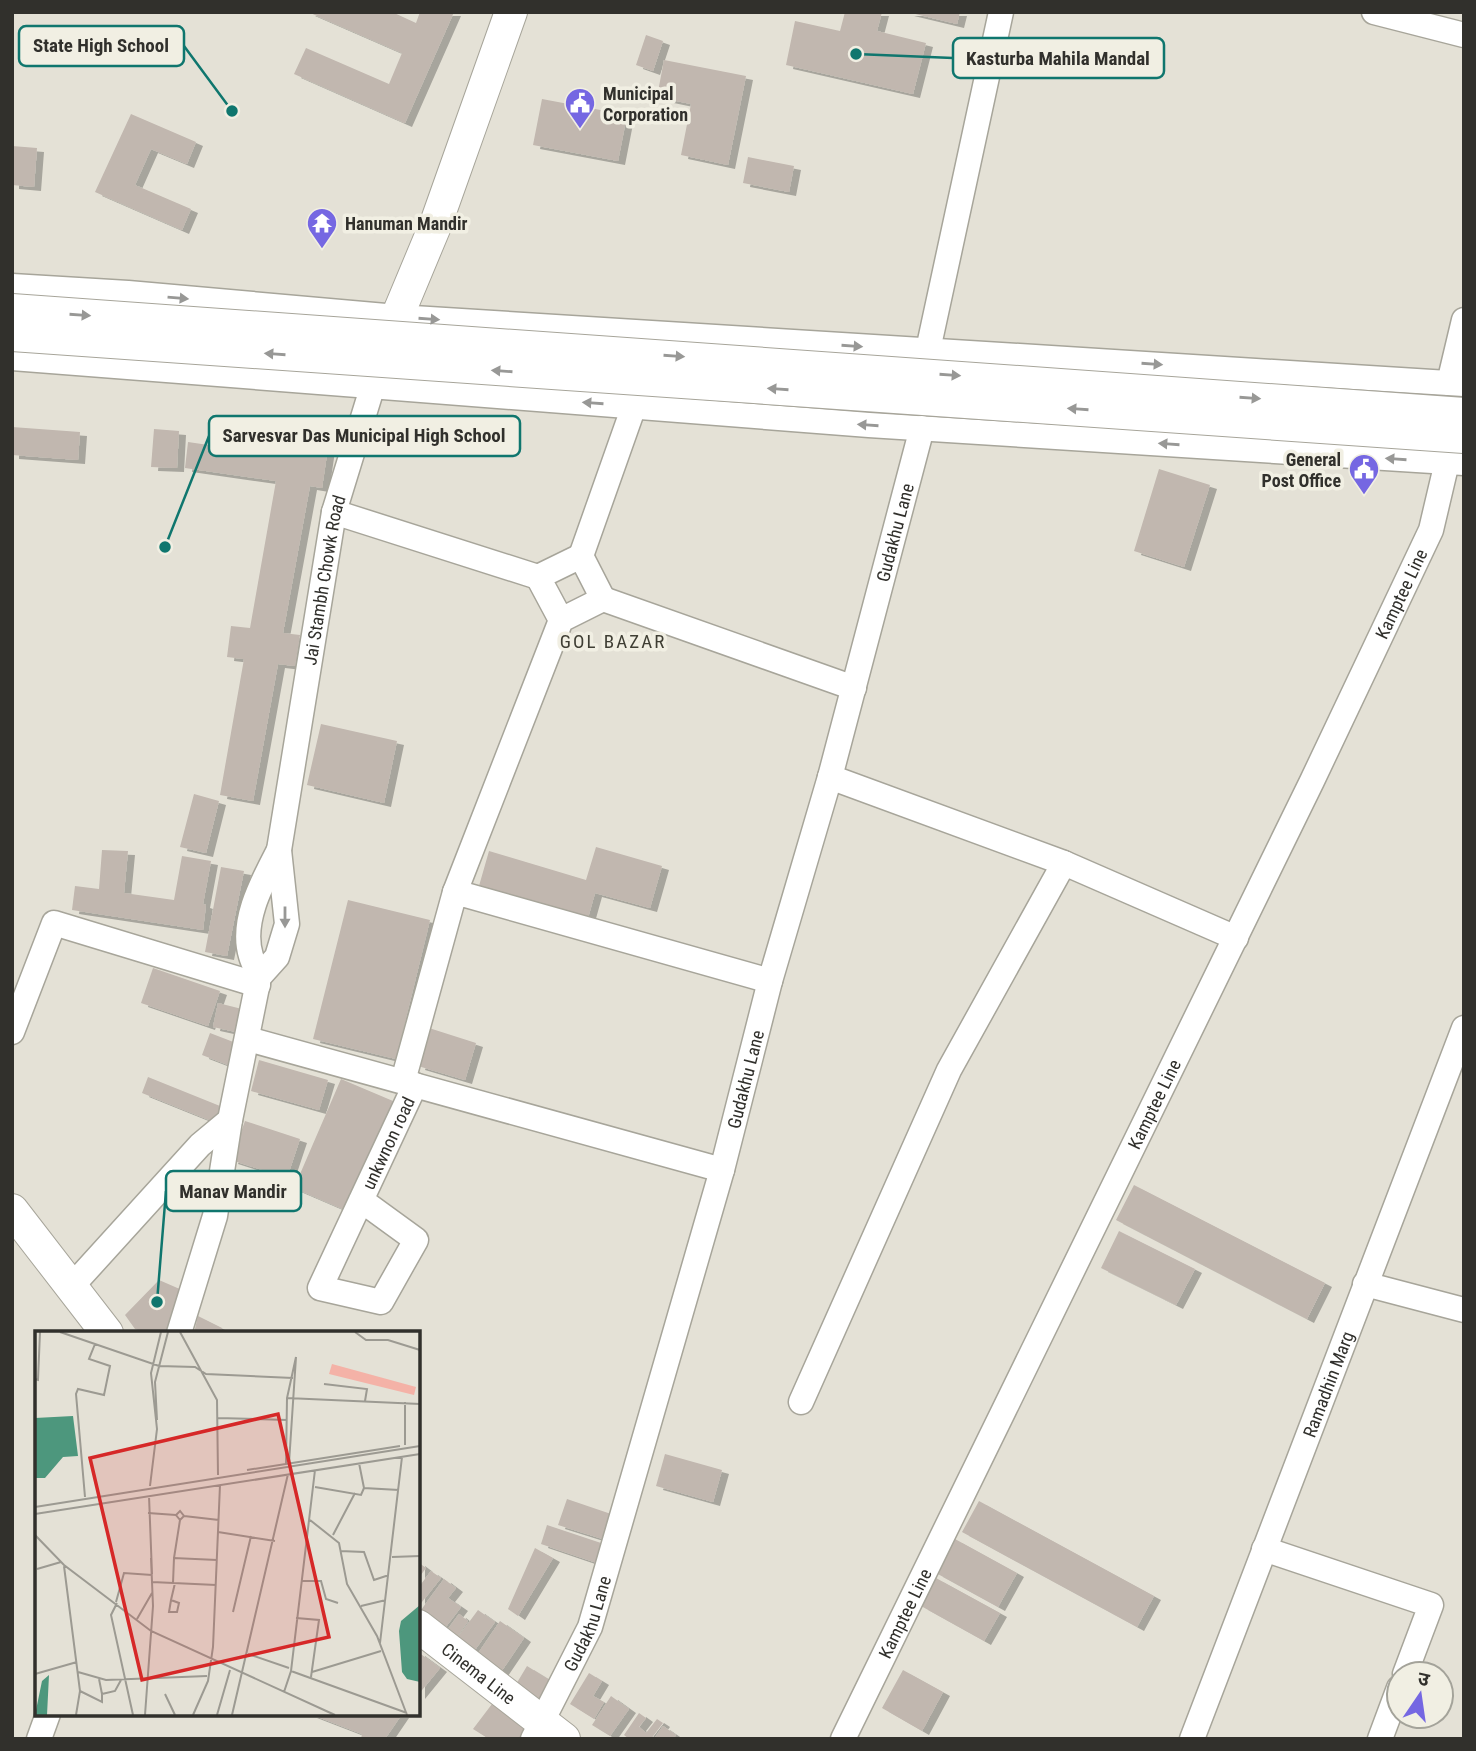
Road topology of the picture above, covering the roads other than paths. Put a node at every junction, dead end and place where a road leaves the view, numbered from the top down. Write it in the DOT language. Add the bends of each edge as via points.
graph roads {
  1 [pos="511,12"];
  2 [pos="1001,12"];
  3 [pos="1374,12"];
  4 [pos="1464,35"];
  5 [pos="12,286"];
  6 [pos="12,310"];
  7 [pos="397,317"];
  8 [pos="1464,320"];
  9 [pos="12,335"];
  10 [pos="928,350"];
  11 [pos="12,358"];
  12 [pos="1456,384"];
  13 [pos="373,385"];
  14 [pos="634,406"];
  15 [pos="1464,414"];
  16 [pos="922,428"];
  17 [pos="1458,454"];
  18 [pos="334,512"];
  19 [pos="581,556"];
  20 [pos="538,577"];
  21 [pos="603,599"];
  22 [pos="561,620"];
  23 [pos="854,688"];
  24 [pos="830,776"];
  25 [pos="279,850"];
  26 [pos="1064,863"];
  27 [pos="455,892"];
  28 [pos="1236,938"];
  29 [pos="259,981"];
  30 [pos="770,981"];
  31 [pos="1464,1028"];
  32 [pos="12,1032"];
  33 [pos="248,1039"];
  34 [pos="409,1083"];
  35 [pos="230,1120"];
  36 [pos="722,1170"];
  37 [pos="360,1200"];
  38 [pos="12,1210"];
  39 [pos="1365,1284"];
  40 [pos="72,1286"];
  41 [pos="1464,1310"];
  42 [pos="106,1331"];
  43 [pos="180,1331"];
  44 [pos="801,1402"];
  45 [pos="1264,1549"];
  46 [pos="420,1628"];
  47 [pos="1410,1660"];
  48 [pos="47,1716"];
  49 [pos="546,1733"];
  50 [pos="844,1738"];
  51 [pos="39,1739"];
  52 [pos="1192,1739"];
  1 -- 7 [label="main road" via="435,226"];
  2 -- 10 [label="street"];
  3 -- 4 [label="street"];
  5 -- 7 [label="street, one-way"];
  6 -- 15 [label="main road, one-way, bridge"];
  7 -- 10 [label="street, one-way"];
  7 -- 13 [label="street, Jai Stambh Chowk Road"];
  8 -- 12 [label="street"];
  17 -- 9 [label="main road, one-way, bridge"];
  10 -- 12 [label="street, one-way"];
  11 -- 13 [label="street"];
  14 -- 13 [label="street, one-way"];
  13 -- 18 [label="street, Jai Stambh Chowk Road"];
  16 -- 14 [label="street, one-way"];
  14 -- 19 [label="street"];
  17 -- 16 [label="street, one-way"];
  16 -- 23 [label="street, Gudakhu Lane"];
  17 -- 28 [label="street, Kamptee Line" via="1431,530"];
  18 -- 20 [label="street"];
  18 -- 25 [label="street, Jai Stambh Chowk Road"];
  19 -- 20 [label="street"];
  19 -- 21 [label="street"];
  20 -- 22 [label="street"];
  21 -- 22 [label="street"];
  21 -- 23 [label="street"];
  22 -- 27 [label="street, unkwnon road"];
  23 -- 24 [label="street, Gudakhu Lane"];
  24 -- 26 [label="street"];
  24 -- 30 [label="street, Gudakhu Lane"];
  25 -- 29 [label="street, Jai Stambh Chowk Road" via="249,921 250,954"];
  25 -- 29 [label="street, Jai Stambh Chowk Road, one-way" via="287,924 277,957"];
  26 -- 28 [label="street"];
  26 -- 44 [label="street" via="949,1070"];
  27 -- 30 [label="street"];
  27 -- 34 [label="street, unkwnon road"];
  28 -- 50 [label="street, Kamptee Line"];
  29 -- 32 [label="street" via="54,923"];
  29 -- 33 [label="street, Jai Stambh Chowk Road"];
  30 -- 36 [label="street, Gudakhu Lane"];
  31 -- 39 [label="street, Ramadhin Marg"];
  33 -- 34 [label="street"];
  33 -- 35 [label="street, Jai Stambh Chowk Road"];
  34 -- 36 [label="street"];
  34 -- 37 [label="street, unkwnon road"];
  35 -- 40 [label="street" via="200,1145"];
  35 -- 43 [label="street, Jai Stambh Chowk Road" via="215,1216"];
  36 -- 49 [label="street, Gudakhu Lane" via="590,1628"];
  38 -- 40 [label="main road"];
  39 -- 41 [label="street"];
  39 -- 45 [label="street, Ramadhin Marg"];
  40 -- 42 [label="main road"];
  45 -- 47 [label="street" via="1431,1605"];
  45 -- 52 [label="street, Ramadhin Marg"];
  46 -- 49 [label="main road, Cinema Line"];
  48 -- 51 [label="street"];
}
